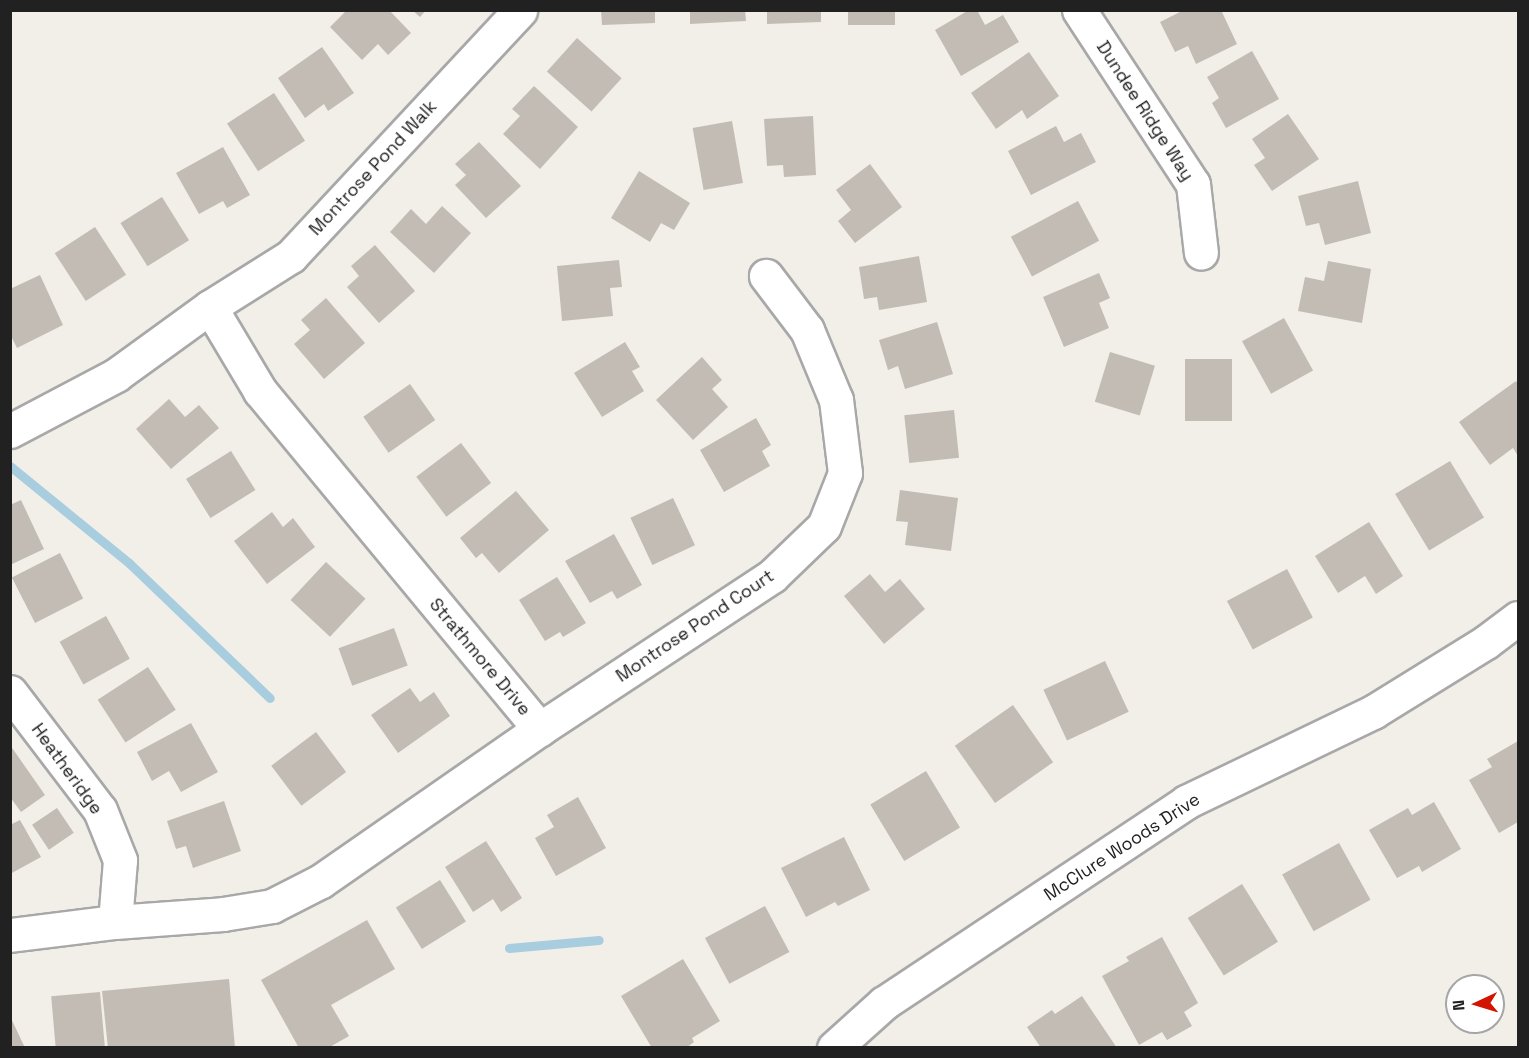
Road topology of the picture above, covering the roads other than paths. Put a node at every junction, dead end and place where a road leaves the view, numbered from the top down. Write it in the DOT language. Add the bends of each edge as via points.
graph roads {
  1 [pos="520,10"];
  2 [pos="1079,10"];
  3 [pos="1201,253"];
  4 [pos="766,276"];
  5 [pos="210,307"];
  6 [pos="10,431"];
  7 [pos="1518,618"];
  8 [pos="10,692"];
  9 [pos="540,729"];
  10 [pos="115,922"];
  11 [pos="10,935"];
  12 [pos="834,1047"];
  1 -- 5 [label="street, Montrose Pond Walk" via="291,256"];
  2 -- 3 [label="street, Dundee Ridge Way" via="1193,184"];
  4 -- 9 [label="street, Montrose Pond Court" via="807,330 836,400 845,473 824,526 772,576"];
  5 -- 6 [label="street" via="116,375"];
  5 -- 9 [label="street, Strathmore Drive" via="260,391"];
  7 -- 12 [label="street, McClure Woods Drive" via="1373,712 1186,802 884,1003"];
  8 -- 10 [label="street, Heatheridge" via="100,810 120,860"];
  9 -- 10 [label="street, Strathmore Drive" via="321,881 272,906"];
  10 -- 11 [label="street, Strathmore Drive"];
}
